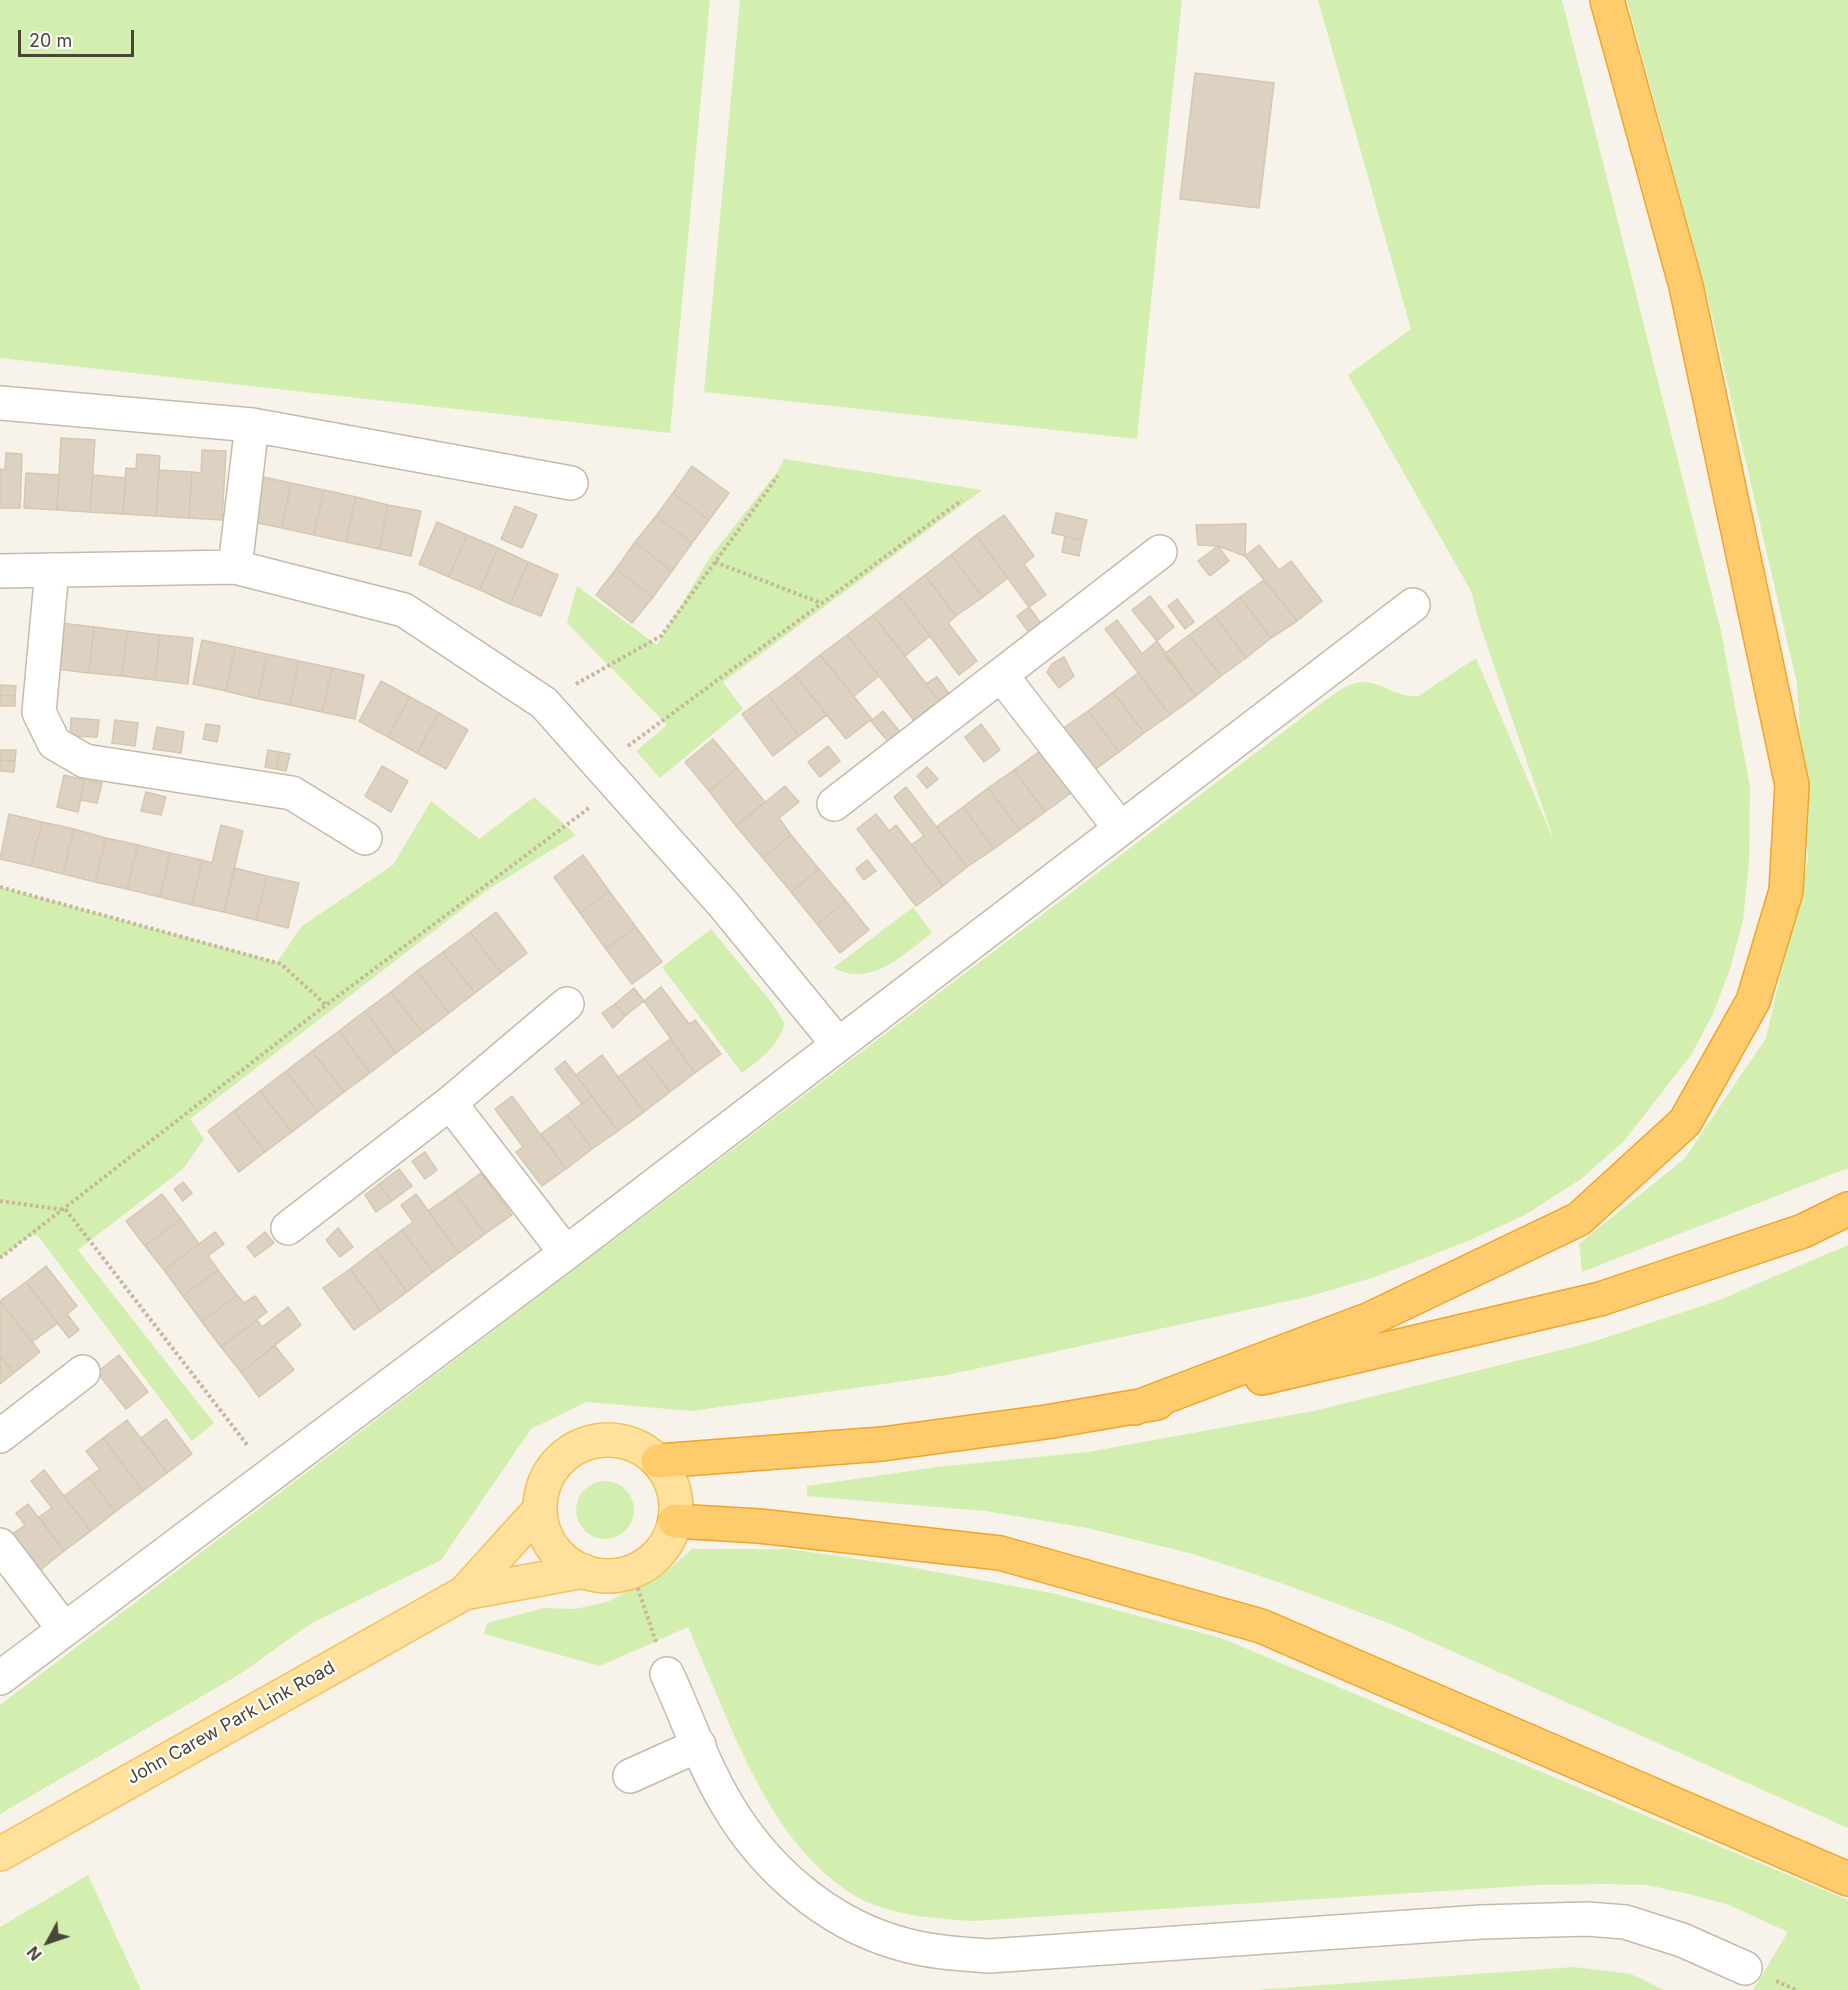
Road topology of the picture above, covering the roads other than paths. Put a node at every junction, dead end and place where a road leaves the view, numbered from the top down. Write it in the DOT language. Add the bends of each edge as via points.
graph roads {
  1 [pos="1607,0"];
  2 [pos="0,403"];
  3 [pos="252,425"];
  4 [pos="571,483"];
  5 [pos="1160,552"];
  6 [pos="236,567"];
  7 [pos="52,570"];
  8 [pos="0,571"];
  9 [pos="1413,605"];
  10 [pos="1001,675"];
  11 [pos="834,804"];
  12 [pos="1120,828"];
  13 [pos="365,838"];
  14 [pos="567,1004"];
  15 [pos="837,1043"];
  16 [pos="450,1102"];
  17 [pos="1848,1209"];
  18 [pos="288,1228"];
  19 [pos="566,1253"];
  20 [pos="83,1372"];
  21 [pos="1135,1408"];
  22 [pos="0,1436"];
  23 [pos="658,1461"];
  24 [pos="540,1509"];
  25 [pos="675,1521"];
  26 [pos="0,1545"];
  27 [pos="584,1571"];
  28 [pos="464,1593"];
  29 [pos="64,1629"];
  30 [pos="667,1674"];
  31 [pos="0,1678"];
  32 [pos="699,1744"];
  33 [pos="630,1776"];
  34 [pos="0,1854"];
  35 [pos="1848,1879"];
  36 [pos="1745,1968"];
  1 -- 21 [label="highway" via="1686,286 1792,784 1786,891 1754,1001 1685,1122 1579,1219 1370,1319"];
  2 -- 3 [label="street"];
  3 -- 4 [label="street"];
  3 -- 6 [label="street"];
  5 -- 10 [label="street"];
  6 -- 7 [label="street"];
  6 -- 15 [label="street" via="404,610 544,703 724,905"];
  7 -- 8 [label="street"];
  7 -- 13 [label="street" via="39,712 54,743 85,760 292,793"];
  9 -- 12 [label="street"];
  10 -- 11 [label="street"];
  10 -- 12 [label="street"];
  12 -- 15 [label="street"];
  14 -- 16 [label="street"];
  15 -- 19 [label="street"];
  16 -- 18 [label="street"];
  16 -- 19 [label="street"];
  17 -- 21 [label="highway" via="1803,1231 1600,1299"];
  19 -- 29 [label="street"];
  20 -- 22 [label="street"];
  21 -- 23 [label="highway" via="882,1444"];
  23 -- 24 [label="main road" via="623,1441 582,1444 551,1470"];
  23 -- 25 [label="main road" via="674,1490"];
  24 -- 27 [label="main road" via="543,1529 552,1547 566,1562"];
  24 -- 28 [label="main road, John Carew Park Link Road"];
  25 -- 27 [label="main road" via="666,1543 652,1560 632,1571 616,1575"];
  25 -- 35 [label="highway" via="759,1526 1000,1554 1261,1626"];
  26 -- 29 [label="street"];
  27 -- 28 [label="main road, John Carew Park Link Road"];
  28 -- 34 [label="main road, John Carew Park Link Road"];
  29 -- 31 [label="street"];
  30 -- 32 [label="street"];
  32 -- 33 [label="street"];
  32 -- 36 [label="street" via="729,1808 775,1867 803,1895 894,1942 942,1953 989,1956 1481,1922 1587,1919 1625,1922 1682,1940"];
}
